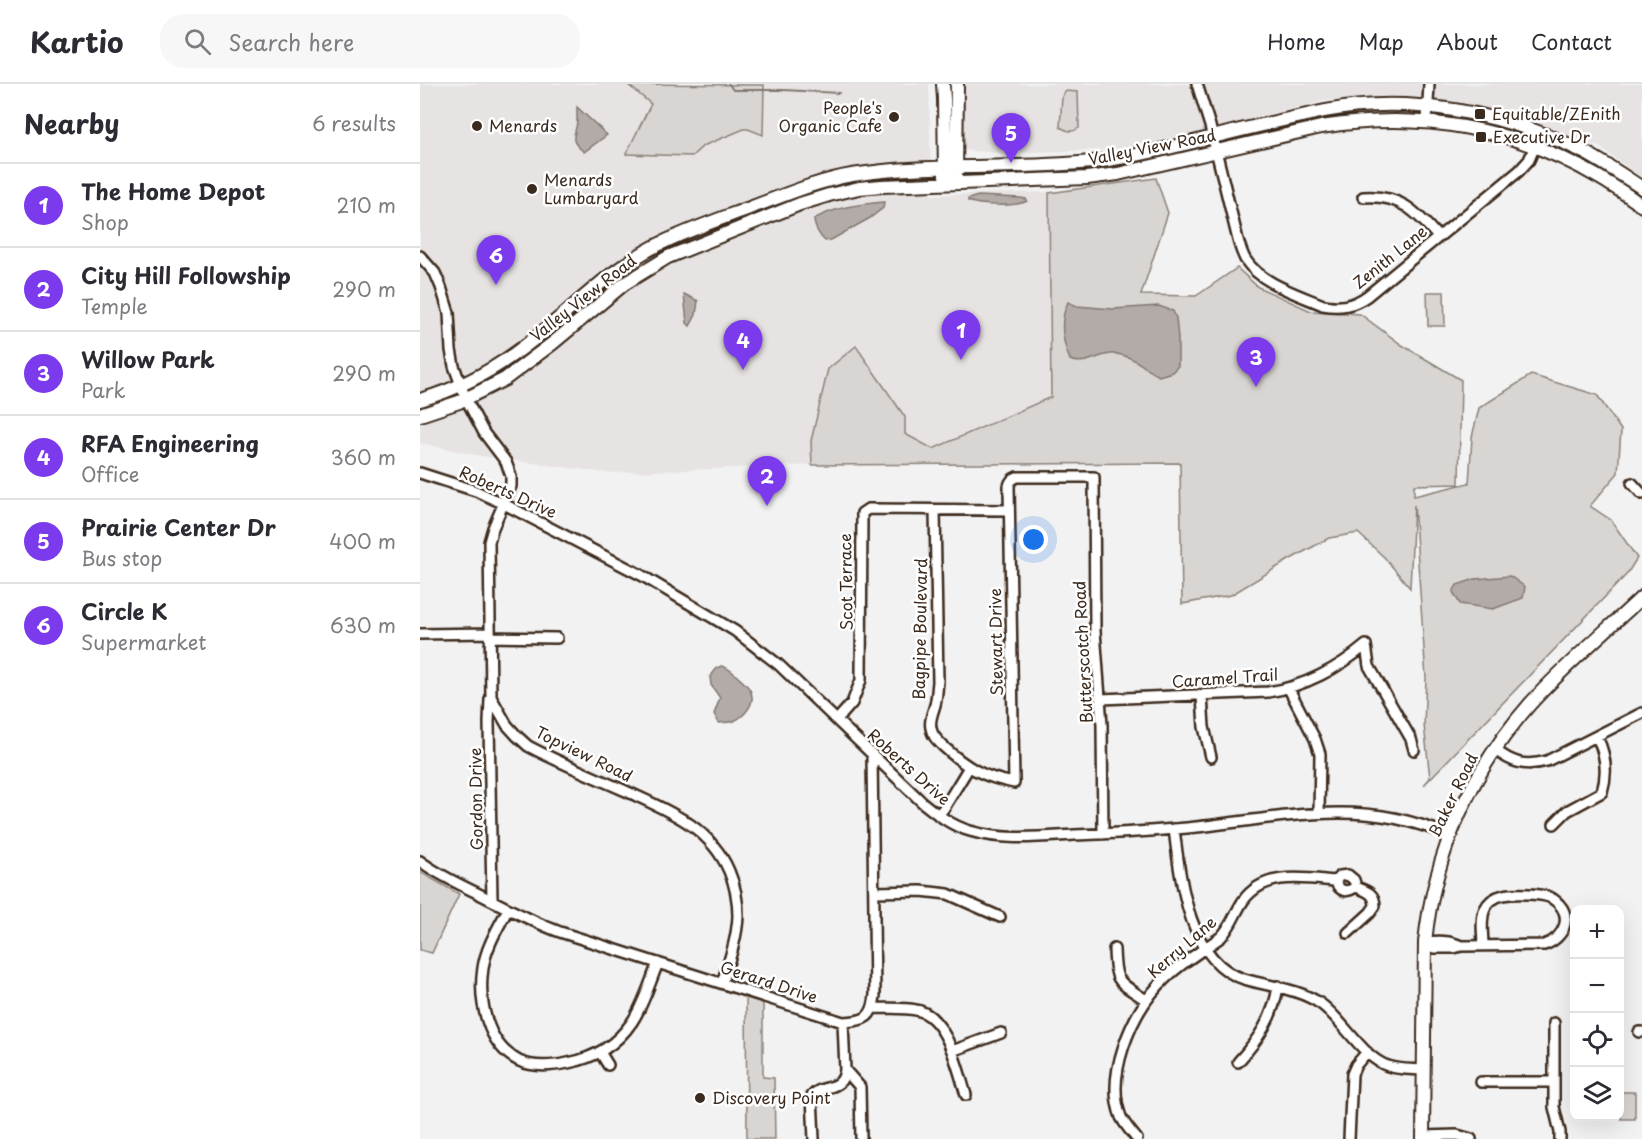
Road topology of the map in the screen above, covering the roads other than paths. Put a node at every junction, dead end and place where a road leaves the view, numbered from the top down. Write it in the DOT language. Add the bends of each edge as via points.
graph roads {
  1 [pos="943,84"];
  2 [pos="957,84"];
  3 [pos="1197,84"];
  4 [pos="1429,84"];
  5 [pos="1428,107"];
  6 [pos="1427,122"];
  7 [pos="1540,133"];
  8 [pos="1213,137"];
  9 [pos="1535,146"];
  10 [pos="1217,152"];
  11 [pos="951,168"];
  12 [pos="951,183"];
  13 [pos="1642,188"];
  14 [pos="1363,197"];
  15 [pos="1642,206"];
  16 [pos="1438,237"];
  17 [pos="420,256"];
  18 [pos="462,385"];
  19 [pos="466,399"];
  20 [pos="420,400"];
  21 [pos="420,415"];
  22 [pos="420,473"];
  23 [pos="1094,477"];
  24 [pos="1632,483"];
  25 [pos="1642,495"];
  26 [pos="504,504"];
  27 [pos="935,510"];
  28 [pos="1009,510"];
  29 [pos="1642,597"];
  30 [pos="420,634"];
  31 [pos="489,635"];
  32 [pos="557,638"];
  33 [pos="1289,689"];
  34 [pos="1202,696"];
  35 [pos="490,697"];
  36 [pos="1101,699"];
  37 [pos="1642,713"];
  38 [pos="837,720"];
  39 [pos="1597,737"];
  40 [pos="1494,749"];
  41 [pos="1414,750"];
  42 [pos="872,754"];
  43 [pos="1211,757"];
  44 [pos="969,767"];
  45 [pos="1319,813"];
  46 [pos="938,815"];
  47 [pos="1554,824"];
  48 [pos="1174,829"];
  49 [pos="1103,830"];
  50 [pos="1450,835"];
  51 [pos="420,861"];
  52 [pos="1335,881"];
  53 [pos="1356,887"];
  54 [pos="874,892"];
  55 [pos="492,900"];
  56 [pos="508,909"];
  57 [pos="1000,917"];
  58 [pos="1348,933"];
  59 [pos="1425,942"];
  60 [pos="1483,946"];
  61 [pos="1205,947"];
  62 [pos="1114,949"];
  63 [pos="658,963"];
  64 [pos="722,982"];
  65 [pos="1278,986"];
  66 [pos="1146,1000"];
  67 [pos="874,1008"];
  68 [pos="843,1022"];
  69 [pos="1554,1023"];
  70 [pos="1001,1033"];
  71 [pos="952,1051"];
  72 [pos="600,1052"];
  73 [pos="1367,1052"];
  74 [pos="1238,1062"];
  75 [pos="608,1065"];
  76 [pos="845,1070"];
  77 [pos="1424,1070"];
  78 [pos="1481,1082"];
  79 [pos="1554,1082"];
  80 [pos="966,1095"];
  81 [pos="1423,1137"];
  82 [pos="814,1139"];
  83 [pos="861,1139"];
  84 [pos="1137,1139"];
  85 [pos="1349,1139"];
  86 [pos="1471,1139"];
  87 [pos="1560,1139"];
  1 -- 11 [label="main road"];
  2 -- 11 [label="main road"];
  3 -- 8 [label="street, Zenith Lane"];
  4 -- 5 [label="street"];
  5 -- 6 [label="street"];
  5 -- 7 [label="main road, Valley View Road" via="1490,117"];
  5 -- 8 [label="main road, Valley View Road" via="1361,106 1328,110"];
  6 -- 9 [label="main road, Valley View Road" via="1464,126"];
  6 -- 10 [label="main road, Valley View Road" via="1346,123"];
  7 -- 9 [label="street, Zenith Lane"];
  7 -- 13 [label="main road, Valley View Road" via="1583,152"];
  8 -- 10 [label="street, Zenith Lane"];
  8 -- 11 [label="main road, Valley View Road" via="1103,161"];
  9 -- 15 [label="main road, Valley View Road" via="1583,168"];
  9 -- 16 [label="street, Zenith Lane" via="1519,171"];
  10 -- 12 [label="main road, Valley View Road" via="1087,178"];
  10 -- 16 [label="street, Zenith Lane" via="1247,262 1263,278 1323,305 1342,306 1360,301"];
  11 -- 12 [label="main road"];
  11 -- 18 [label="main road, Valley View Road" via="883,171 822,182 669,240 626,263 513,355"];
  12 -- 19 [label="main road, Valley View Road" via="860,188 829,195 668,257 624,284 505,379"];
  14 -- 16 [label="street" via="1377,196 1401,203"];
  17 -- 18 [label="street" via="435,273 444,296 454,366"];
  18 -- 19 [label="street"];
  18 -- 20 [label="main road, Valley View Road"];
  19 -- 21 [label="main road, Valley View Road"];
  19 -- 26 [label="street" via="509,469 511,486"];
  22 -- 26 [label="street, Roberts Drive"];
  23 -- 28 [label="street, Stewart Drive" via="1013,478 1008,486"];
  23 -- 36 [label="street, Butterscotch Road" via="1096,656"];
  24 -- 25 [label="street"];
  26 -- 31 [label="street" via="489,542"];
  26 -- 38 [label="street, Roberts Drive" via="640,575 735,631 779,665"];
  27 -- 28 [label="street, Scot Terrace"];
  27 -- 38 [label="street, Scot Terrace" via="868,509 862,513 861,680 852,703"];
  27 -- 44 [label="street, Bagpipe Boulevard" via="938,682 930,724 936,739"];
  28 -- 44 [label="street, Stewart Drive" via="1014,783"];
  29 -- 40 [label="main road, Baker Road" via="1530,703"];
  30 -- 31 [label="street"];
  31 -- 32 [label="street"];
  31 -- 35 [label="street"];
  33 -- 34 [label="street, Caramel Trail"];
  33 -- 41 [label="street, Caramel Trail" via="1323,674 1366,645 1369,666"];
  33 -- 45 [label="street" via="1320,754"];
  34 -- 36 [label="street, Caramel Trail"];
  34 -- 43 [label="street"];
  35 -- 55 [label="street, Gordon Drive"];
  35 -- 64 [label="street, Topview Road" via="507,725 528,746 672,812 707,837 733,881 738,915"];
  36 -- 49 [label="street, Butterscotch Road"];
  37 -- 39 [label="street"];
  38 -- 42 [label="street, Roberts Drive"];
  39 -- 40 [label="street" via="1535,764 1516,763"];
  39 -- 47 [label="street" via="1605,759 1602,792 1567,811"];
  40 -- 50 [label="main road, Baker Road"];
  42 -- 46 [label="street, Roberts Drive"];
  42 -- 54 [label="street"];
  44 -- 46 [label="street"];
  45 -- 48 [label="street, Roberts Drive"];
  45 -- 50 [label="street, Roberts Drive" via="1383,815"];
  46 -- 49 [label="street, Roberts Drive" via="964,829 1017,838"];
  48 -- 49 [label="street, Roberts Drive"];
  48 -- 61 [label="street" via="1181,883"];
  50 -- 59 [label="main road, Baker Road" via="1433,891"];
  51 -- 55 [label="street, Gerard Drive"];
  52 -- 53 [label="street, Kerry Lane" via="1344,891"];
  52 -- 53 [label="street, Kerry Lane" via="1348,875"];
  52 -- 61 [label="street, Kerry Lane" via="1294,877 1264,884 1245,899 1227,931"];
  53 -- 58 [label="street, Kerry Lane" via="1371,894 1375,906"];
  54 -- 57 [label="street" via="948,894"];
  54 -- 67 [label="street"];
  55 -- 56 [label="street, Gerard Drive"];
  56 -- 63 [label="street, Gerard Drive" via="570,936"];
  56 -- 72 [label="street" via="488,951 481,982 485,1014 494,1038 510,1056 532,1065 564,1064"];
  59 -- 60 [label="street" via="1434,948"];
  59 -- 77 [label="main road, Baker Road"];
  60 -- 60 [label="street" via="1552,942 1564,929 1560,904 1546,895 1496,897 1483,913"];
  61 -- 65 [label="street" via="1234,975"];
  61 -- 66 [label="street, Kerry Lane" via="1171,972"];
  62 -- 66 [label="street" via="1116,976"];
  63 -- 64 [label="street, Gerard Drive"];
  63 -- 72 [label="street" via="632,1022"];
  64 -- 68 [label="street, Gerard Drive"];
  65 -- 73 [label="street" via="1304,994 1325,1007"];
  65 -- 74 [label="street" via="1266,1024"];
  66 -- 84 [label="street, Kerry Lane" via="1124,1046 1116,1084 1122,1118"];
  67 -- 68 [label="street" via="862,1020"];
  67 -- 71 [label="street" via="923,1012 937,1022"];
  68 -- 76 [label="street"];
  69 -- 79 [label="street"];
  70 -- 71 [label="street"];
  71 -- 80 [label="street"];
  72 -- 75 [label="street"];
  73 -- 77 [label="street" via="1387,1066"];
  73 -- 85 [label="street" via="1352,1074"];
  76 -- 82 [label="street" via="838,1084 812,1096"];
  76 -- 83 [label="street" via="860,1086"];
  77 -- 81 [label="main road, Baker Road"];
  78 -- 79 [label="street"];
  79 -- 87 [label="street"];
  81 -- 86 [label="street" via="1457,1135"];
}
